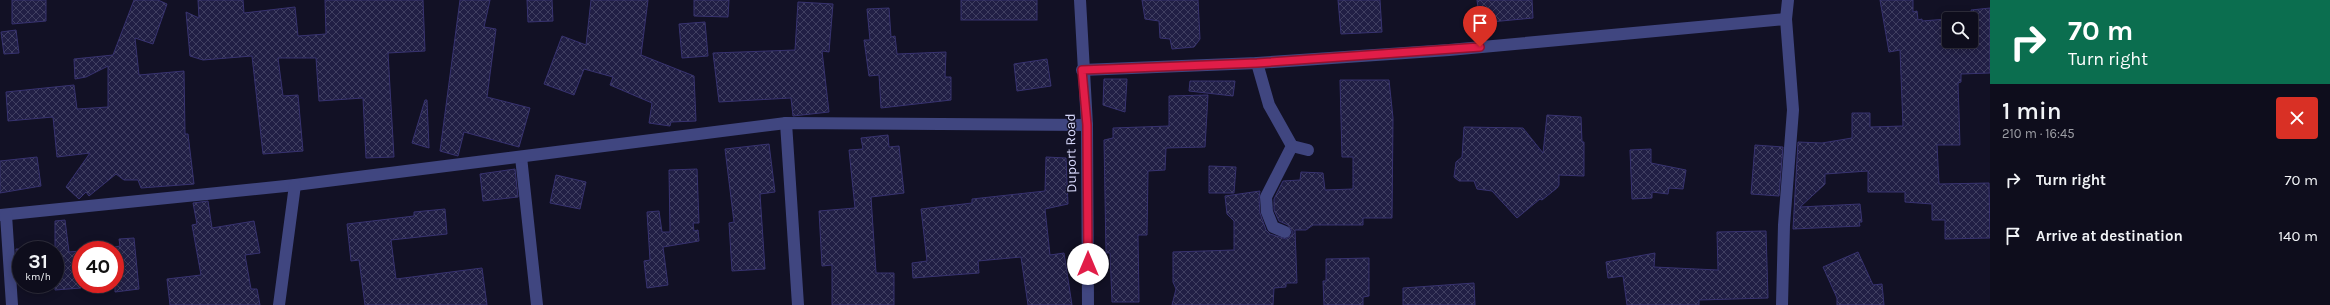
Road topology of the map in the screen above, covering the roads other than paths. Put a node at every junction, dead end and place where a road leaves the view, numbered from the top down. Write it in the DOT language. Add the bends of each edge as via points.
graph roads {
  1 [pos="1080,0"];
  2 [pos="1788,0"];
  3 [pos="1786,19"];
  4 [pos="1257,63"];
  5 [pos="1082,70"];
  6 [pos="786,123"];
  7 [pos="1087,125"];
  8 [pos="1292,146"];
  9 [pos="1308,150"];
  10 [pos="521,157"];
  11 [pos="295,185"];
  12 [pos="3,215"];
  13 [pos="1285,232"];
  14 [pos="12,305"];
  15 [pos="279,305"];
  16 [pos="537,305"];
  17 [pos="798,305"];
  18 [pos="1088,305"];
  19 [pos="1782,305"];
  1 -- 5 [label="street, Duport Road"];
  2 -- 3 [label="street"];
  3 -- 4 [label="street" via="1449,50"];
  3 -- 19 [label="street" via="1793,110 1784,225"];
  4 -- 5 [label="street"];
  4 -- 8 [label="street" via="1269,105"];
  5 -- 7 [label="street, Duport Road"];
  6 -- 7 [label="street"];
  6 -- 10 [label="street"];
  6 -- 17 [label="street"];
  7 -- 18 [label="street, Duport Road"];
  8 -- 9 [label="street"];
  8 -- 13 [label="street" via="1266,197 1267,212 1273,227"];
  10 -- 11 [label="street"];
  10 -- 16 [label="street"];
  11 -- 12 [label="street"];
  11 -- 15 [label="street"];
  12 -- 14 [label="street"];
}
